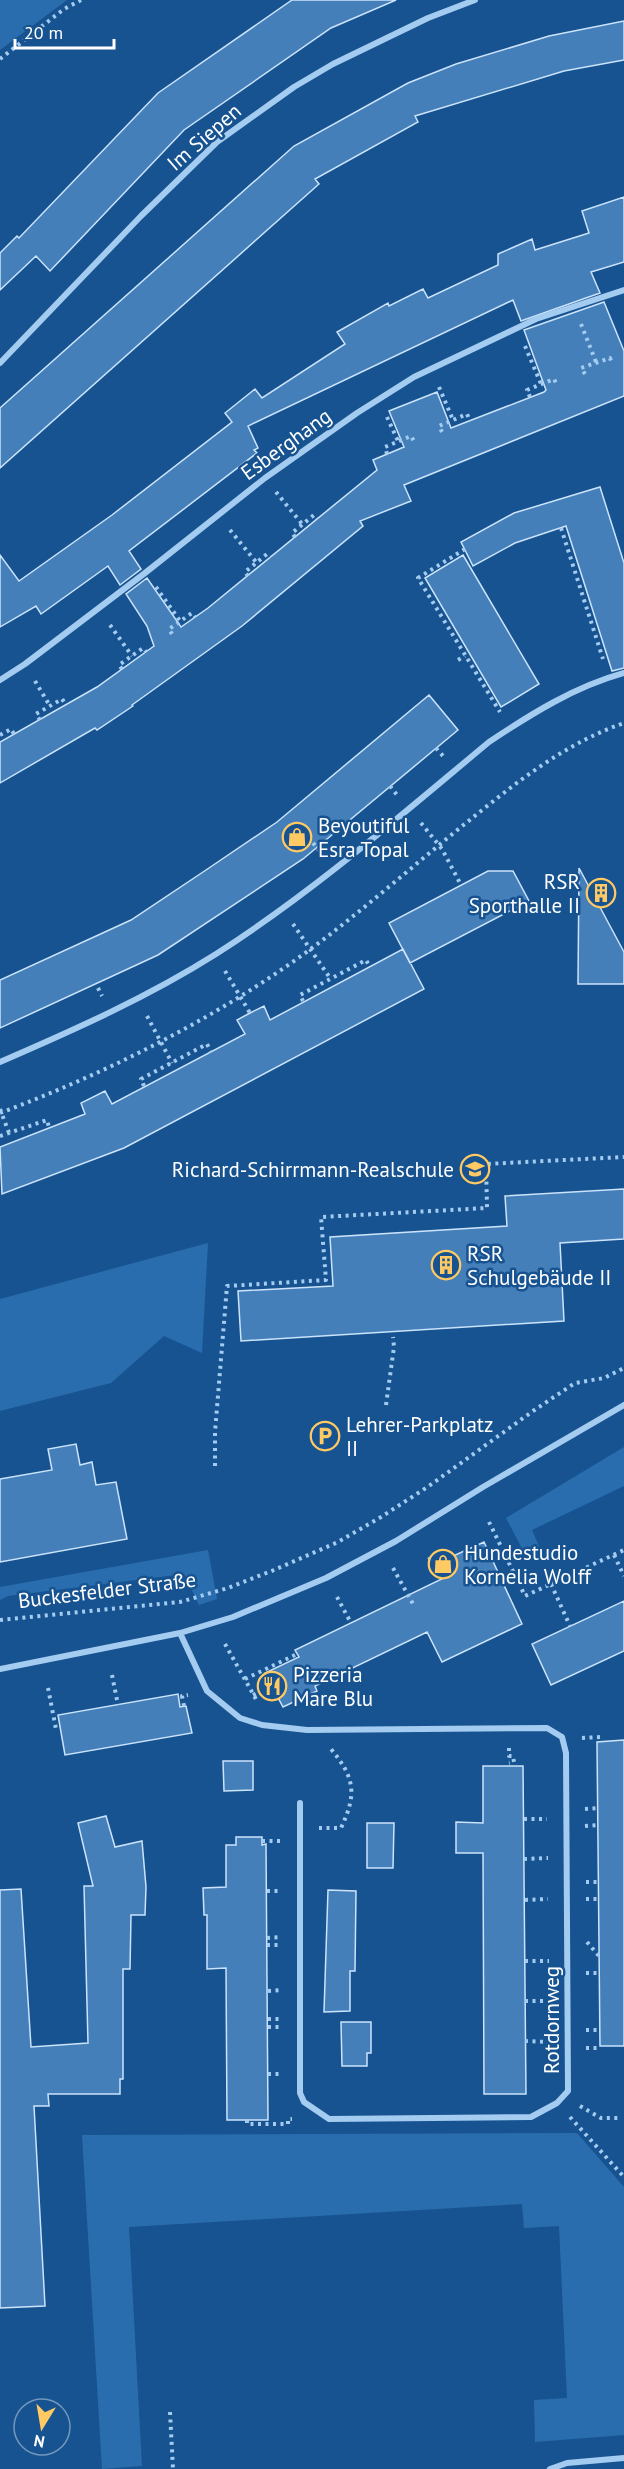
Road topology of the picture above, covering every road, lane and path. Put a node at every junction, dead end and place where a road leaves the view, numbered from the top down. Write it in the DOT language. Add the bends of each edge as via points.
graph roads {
  1 [pos="81,0"];
  2 [pos="475,0"];
  3 [pos="0,59"];
  4 [pos="624,290"];
  5 [pos="581,325"];
  6 [pos="525,346"];
  7 [pos="596,362"];
  8 [pos="0,363"];
  9 [pos="612,363"];
  10 [pos="585,374"];
  11 [pos="541,384"];
  12 [pos="557,386"];
  13 [pos="441,391"];
  14 [pos="530,397"];
  15 [pos="387,418"];
  16 [pos="453,420"];
  17 [pos="470,421"];
  18 [pos="442,432"];
  19 [pos="398,441"];
  20 [pos="415,443"];
  21 [pos="387,454"];
  22 [pos="279,496"];
  23 [pos="317,519"];
  24 [pos="302,524"];
  25 [pos="561,528"];
  26 [pos="232,532"];
  27 [pos="295,537"];
  28 [pos="465,549"];
  29 [pos="574,551"];
  30 [pos="568,552"];
  31 [pos="271,557"];
  32 [pos="256,562"];
  33 [pos="248,576"];
  34 [pos="156,588"];
  35 [pos="445,612"];
  36 [pos="440,615"];
  37 [pos="195,617"];
  38 [pos="594,617"];
  39 [pos="589,618"];
  40 [pos="180,621"];
  41 [pos="109,624"];
  42 [pos="172,634"];
  43 [pos="146,652"];
  44 [pos="132,656"];
  45 [pos="465,656"];
  46 [pos="458,660"];
  47 [pos="122,669"];
  48 [pos="624,674"];
  49 [pos="609,677"];
  50 [pos="0,680"];
  51 [pos="40,689"];
  52 [pos="66,705"];
  53 [pos="50,706"];
  54 [pos="40,720"];
  55 [pos="624,723"];
  56 [pos="510,728"];
  57 [pos="0,735"];
  58 [pos="14,735"];
  59 [pos="408,808"];
  60 [pos="438,845"];
  61 [pos="461,885"];
  62 [pos="282,910"];
  63 [pos="311,948"];
  64 [pos="214,955"];
  65 [pos="370,967"];
  66 [pos="330,978"];
  67 [pos="240,995"];
  68 [pos="136,998"];
  69 [pos="303,1001"];
  70 [pos="250,1013"];
  71 [pos="160,1041"];
  72 [pos="211,1052"];
  73 [pos="0,1062"];
  74 [pos="172,1063"];
  75 [pos="144,1086"];
  76 [pos="0,1112"];
  77 [pos="49,1127"];
  78 [pos="9,1132"];
  79 [pos="0,1136"];
  80 [pos="624,1157"];
  81 [pos="393,1336"];
  82 [pos="624,1368"];
  83 [pos="386,1405"];
  84 [pos="624,1405"];
  85 [pos="215,1466"];
  86 [pos="489,1522"];
  87 [pos="624,1550"];
  88 [pos="614,1555"];
  89 [pos="429,1557"];
  90 [pos="443,1564"];
  91 [pos="393,1568"];
  92 [pos="529,1570"];
  93 [pos="516,1576"];
  94 [pos="624,1576"];
  95 [pos="502,1582"];
  96 [pos="551,1584"];
  97 [pos="337,1597"];
  98 [pos="413,1604"];
  99 [pos="0,1620"];
  100 [pos="351,1623"];
  101 [pos="570,1626"];
  102 [pos="180,1633"];
  103 [pos="225,1644"];
  104 [pos="297,1654"];
  105 [pos="0,1669"];
  106 [pos="112,1675"];
  107 [pos="245,1679"];
  108 [pos="272,1686"];
  109 [pos="48,1688"];
  110 [pos="182,1696"];
  111 [pos="118,1705"];
  112 [pos="184,1706"];
  113 [pos="56,1729"];
  114 [pos="307,1730"];
  115 [pos="602,1737"];
  116 [pos="584,1738"];
  117 [pos="509,1750"];
  118 [pos="509,1763"];
  119 [pos="300,1803"];
  120 [pos="524,1819"];
  121 [pos="547,1819"];
  122 [pos="328,1828"];
  123 [pos="262,1841"];
  124 [pos="277,1841"];
  125 [pos="547,1858"];
  126 [pos="524,1859"];
  127 [pos="586,1882"];
  128 [pos="599,1882"];
  129 [pos="545,1899"];
  130 [pos="586,1899"];
  131 [pos="599,1899"];
  132 [pos="525,1900"];
  133 [pos="284,1937"];
  134 [pos="267,1938"];
  135 [pos="267,1945"];
  136 [pos="284,1945"];
  137 [pos="547,1960"];
  138 [pos="525,1961"];
  139 [pos="525,2001"];
  140 [pos="551,2001"];
  141 [pos="525,2042"];
  142 [pos="552,2042"];
  143 [pos="268,2074"];
  144 [pos="284,2074"];
  145 [pos="582,2109"];
  146 [pos="618,2118"];
  147 [pos="288,2119"];
  148 [pos="247,2120"];
  149 [pos="586,2134"];
  150 [pos="624,2177"];
  151 [pos="170,2412"];
  152 [pos="624,2458"];
  153 [pos="173,2467"];
  154 [pos="550,2469"];
  1 -- 3 [label="path"];
  2 -- 8 [label="street, Im Siepen" via="333,64 217,142"];
  4 -- 50 [label="street, Esberghang" via="536,319 414,377 265,478"];
  5 -- 7 [label="path"];
  6 -- 11 [label="path"];
  7 -- 9 [label="path" via="610,358"];
  7 -- 10 [label="path" via="582,368"];
  11 -- 12 [label="path" via="555,379"];
  11 -- 14 [label="path" via="527,390"];
  13 -- 16 [label="path"];
  15 -- 19 [label="path"];
  16 -- 17 [label="path" via="467,414"];
  16 -- 18 [label="path" via="439,426"];
  19 -- 20 [label="path" via="411,436"];
  19 -- 21 [label="path" via="385,447"];
  22 -- 24 [label="path, Esberghang"];
  23 -- 24 [label="path" via="314,515"];
  24 -- 27 [label="path" via="292,533"];
  25 -- 30 [label="path"];
  26 -- 32 [label="path"];
  28 -- 36 [label="path" via="418,578"];
  29 -- 30 [label="path"];
  30 -- 39 [label="path"];
  31 -- 32 [label="path" via="267,554"];
  32 -- 33 [label="path" via="244,572"];
  34 -- 40 [label="path"];
  35 -- 36 [label="path"];
  36 -- 45 [label="path"];
  37 -- 40 [label="path" via="192,613"];
  38 -- 39 [label="path"];
  39 -- 49 [label="path"];
  40 -- 42 [label="path" via="169,629"];
  41 -- 44 [label="path"];
  43 -- 44 [label="path" via="142,648"];
  44 -- 47 [label="path" via="119,664"];
  45 -- 46 [label="path"];
  45 -- 56 [label="path"];
  48 -- 49 [label="street"];
  49 -- 56 [label="street" via="549,704"];
  51 -- 53 [label="path"];
  52 -- 53 [label="path" via="62,699"];
  53 -- 54 [label="path" via="36,714"];
  55 -- 60 [label="path" via="580,742 540,766"];
  56 -- 59 [label="street"];
  57 -- 58 [label="path" via="11,729"];
  59 -- 60 [label="path"];
  59 -- 62 [label="street" via="356,854"];
  60 -- 61 [label="path"];
  60 -- 63 [label="path"];
  62 -- 63 [label="path"];
  62 -- 64 [label="street"];
  63 -- 66 [label="path"];
  63 -- 67 [label="path"];
  64 -- 67 [label="path"];
  64 -- 68 [label="street"];
  65 -- 66 [label="path" via="366,960"];
  66 -- 69 [label="path" via="300,995"];
  67 -- 70 [label="path"];
  67 -- 71 [label="path"];
  68 -- 71 [label="path"];
  68 -- 73 [label="street" via="88,1024"];
  71 -- 74 [label="path"];
  71 -- 76 [label="path" via="85,1078"];
  72 -- 74 [label="path" via="207,1044"];
  74 -- 75 [label="path" via="141,1079"];
  76 -- 78 [label="path"];
  77 -- 78 [label="path" via="47,1120"];
  78 -- 79 [label="path"];
  80 -- 85 [label="path" via="486,1164 487,1208 321,1216 326,1280 227,1286"];
  81 -- 83 [label="path"];
  82 -- 99 [label="path, Buckesfelder Straße" via="604,1378 575,1383 381,1517 338,1542 274,1570 180,1602"];
  84 -- 102 [label="street" via="366,1559 233,1617"];
  86 -- 93 [label="path"];
  87 -- 88 [label="path"];
  88 -- 94 [label="path"];
  88 -- 96 [label="path"];
  89 -- 90 [label="path" via="435,1568"];
  91 -- 98 [label="path"];
  92 -- 93 [label="path"];
  93 -- 95 [label="path"];
  93 -- 96 [label="path" via="525,1596"];
  96 -- 101 [label="path"];
  97 -- 100 [label="path"];
  102 -- 105 [label="street"];
  102 -- 114 [label="street, Rotdornweg" via="198,1675 214,1699 240,1718"];
  103 -- 107 [label="path"];
  104 -- 107 [label="path"];
  106 -- 111 [label="path"];
  107 -- 108 [label="path" via="253,1695"];
  109 -- 113 [label="path"];
  110 -- 112 [label="path"];
  114 -- 119 [label="street, Rotdornweg" via="547,1728 562,1737 566,1754 568,2091 556,2103 531,2117 329,2119 304,2102 300,2093"];
  114 -- 122 [label="path" via="337,1756 352,1784 341,1828"];
  115 -- 116 [label="path"];
  117 -- 118 [label="path" via="514,1762"];
  120 -- 121 [label="path"];
  123 -- 124 [label="path"];
  125 -- 126 [label="path"];
  127 -- 128 [label="path"];
  129 -- 132 [label="path"];
  130 -- 131 [label="path"];
  133 -- 134 [label="path"];
  135 -- 136 [label="path"];
  137 -- 138 [label="path, Rotdornweg"];
  139 -- 140 [label="path, Rotdornweg"];
  141 -- 142 [label="path, Rotdornweg"];
  143 -- 144 [label="path"];
  145 -- 146 [label="path" via="601,2118"];
  147 -- 148 [label="path" via="288,2124 247,2124"];
  149 -- 150 [label="path"];
  151 -- 153 [label="path"];
  152 -- 154 [label="street" via="567,2463"];
}
